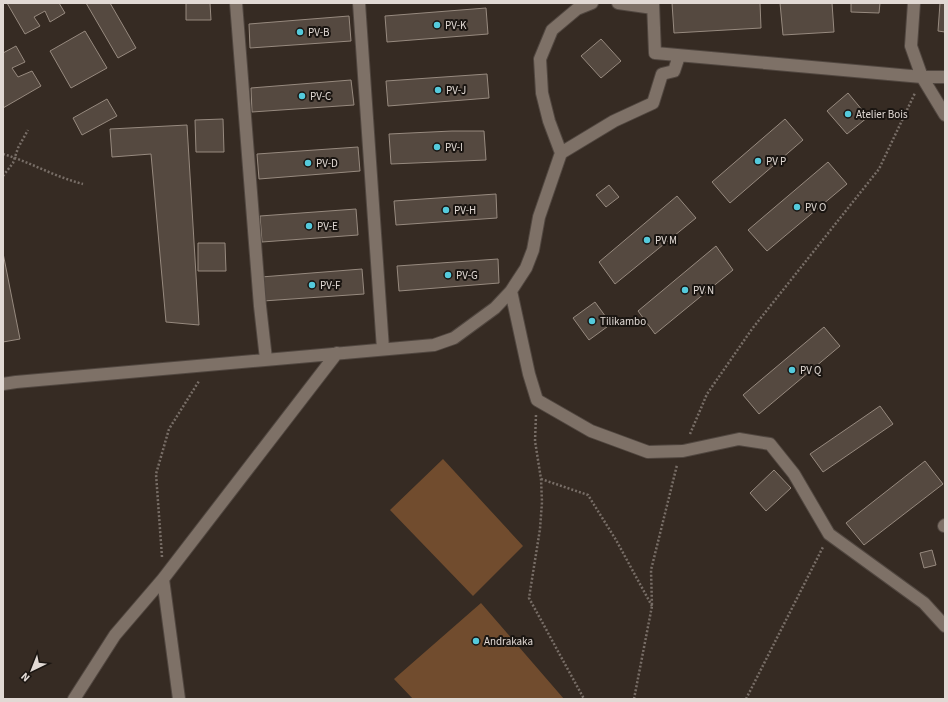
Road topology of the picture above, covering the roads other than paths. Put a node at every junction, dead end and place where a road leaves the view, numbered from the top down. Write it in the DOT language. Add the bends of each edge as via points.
graph roads {
  1 [pos="236,3"];
  2 [pos="359,3"];
  3 [pos="592,3"];
  4 [pos="618,3"];
  5 [pos="914,3"];
  6 [pos="653,5"];
  7 [pos="679,56"];
  8 [pos="945,77"];
  9 [pos="922,78"];
  10 [pos="945,115"];
  11 [pos="561,153"];
  12 [pos="511,291"];
  13 [pos="383,349"];
  14 [pos="337,353"];
  15 [pos="266,360"];
  16 [pos="3,384"];
  17 [pos="163,579"];
  18 [pos="945,626"];
  19 [pos="74,699"];
  20 [pos="179,699"];
  1 -- 15 [label="street"];
  2 -- 13 [label="street"];
  3 -- 11 [label="street" via="577,9 552,30 540,59 542,93"];
  4 -- 6 [label="street"];
  5 -- 9 [label="street" via="910,46"];
  6 -- 7 [label="street" via="655,53"];
  7 -- 9 [label="street"];
  7 -- 11 [label="street" via="674,71 662,74 653,102 614,121"];
  8 -- 9 [label="street"];
  9 -- 10 [label="street"];
  11 -- 12 [label="street" via="539,218 533,250 526,268"];
  12 -- 13 [label="street" via="495,308 454,338 434,345"];
  12 -- 18 [label="street" via="537,400 591,431 648,452 683,451 739,439 770,444 794,474 829,534 924,603"];
  13 -- 14 [label="street"];
  14 -- 15 [label="street"];
  14 -- 17 [label="street"];
  15 -- 16 [label="street"];
  17 -- 19 [label="street" via="115,635"];
  17 -- 20 [label="street"];
}
